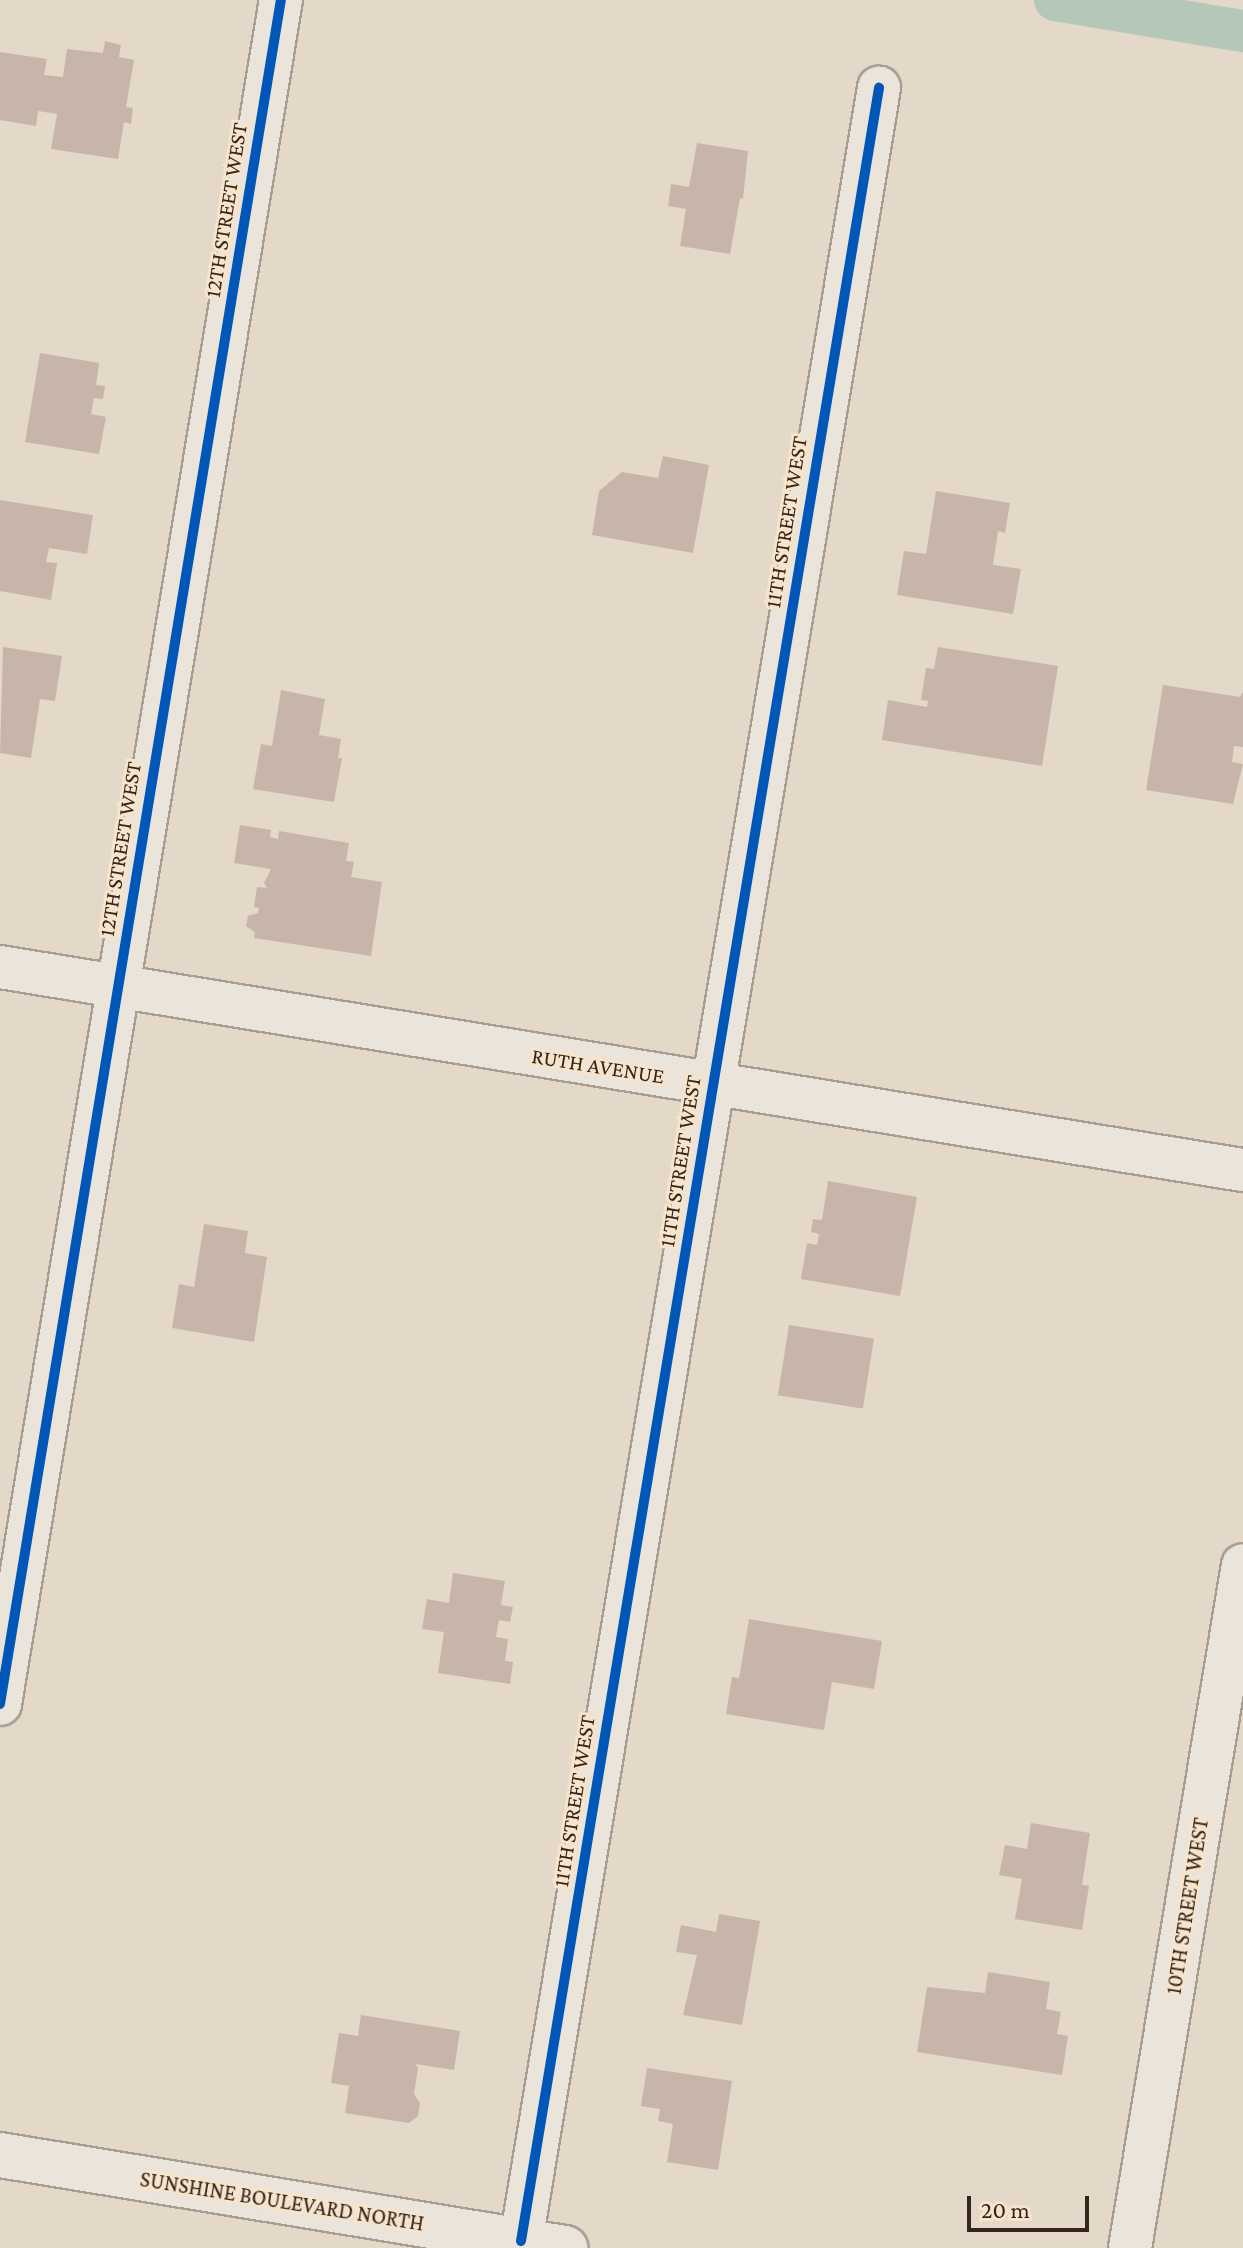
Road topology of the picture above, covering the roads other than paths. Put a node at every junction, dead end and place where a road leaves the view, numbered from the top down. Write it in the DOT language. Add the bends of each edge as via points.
graph roads {
  1 [pos="281,0"];
  2 [pos="879,88"];
  3 [pos="0,967"];
  4 [pos="117,987"];
  5 [pos="713,1085"];
  6 [pos="1243,1170"];
  7 [pos="1243,1565"];
  8 [pos="0,1704"];
  9 [pos="0,2155"];
  10 [pos="521,2241"];
  11 [pos="565,2248"];
  12 [pos="1130,2248"];
  1 -- 4 [label="street, 12TH STREET WEST"];
  2 -- 5 [label="street, 11TH STREET WEST"];
  3 -- 4 [label="street, RUTH AVENUE"];
  4 -- 5 [label="street, RUTH AVENUE"];
  4 -- 8 [label="street, 12TH STREET WEST"];
  5 -- 6 [label="street, RUTH AVENUE"];
  5 -- 10 [label="street, 11TH STREET WEST"];
  7 -- 12 [label="street, 10TH STREET WEST"];
  9 -- 10 [label="street, SUNSHINE BOULEVARD NORTH"];
  10 -- 11 [label="street, SUNSHINE BOULEVARD NORTH"];
}
